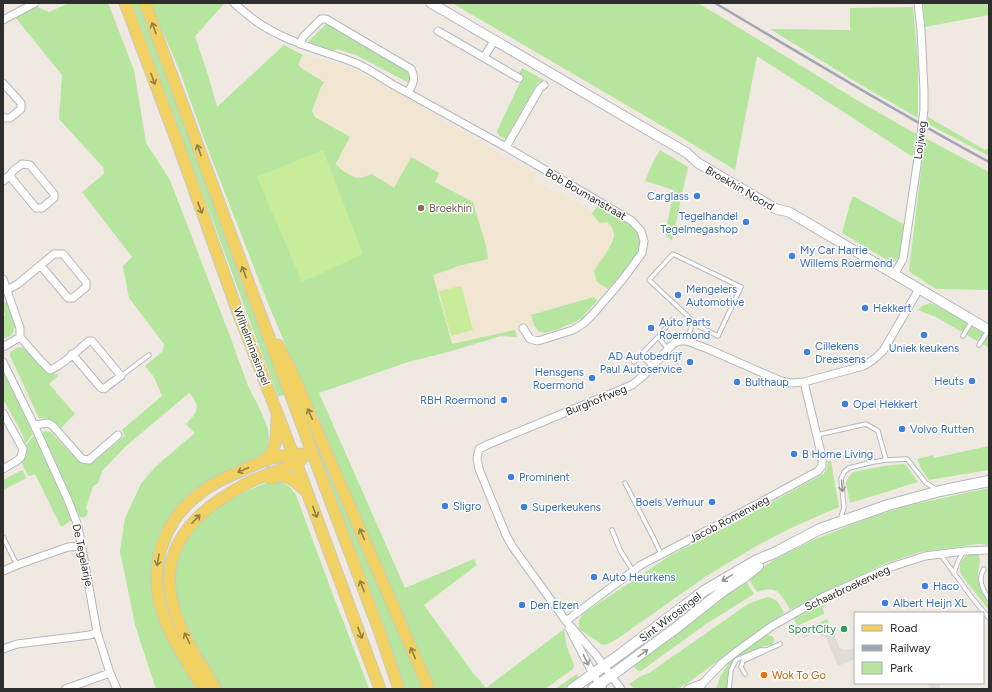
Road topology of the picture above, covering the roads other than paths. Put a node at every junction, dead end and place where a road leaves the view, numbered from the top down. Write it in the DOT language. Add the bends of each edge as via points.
graph roads {
  1 [pos="35,3"];
  2 [pos="125,3"];
  3 [pos="145,3"];
  4 [pos="234,3"];
  5 [pos="431,3"];
  6 [pos="918,3"];
  7 [pos="3,20"];
  8 [pos="438,31"];
  9 [pos="494,41"];
  10 [pos="300,44"];
  11 [pos="484,57"];
  12 [pos="519,78"];
  13 [pos="3,83"];
  14 [pos="544,85"];
  15 [pos="408,93"];
  16 [pos="3,117"];
  17 [pos="506,147"];
  18 [pos="10,175"];
  19 [pos="3,181"];
  20 [pos="41,266"];
  21 [pos="894,275"];
  22 [pos="3,279"];
  23 [pos="7,290"];
  24 [pos="919,290"];
  25 [pos="258,308"];
  26 [pos="672,320"];
  27 [pos="693,321"];
  28 [pos="972,321"];
  29 [pos="523,328"];
  30 [pos="989,330"];
  31 [pos="963,336"];
  32 [pos="20,337"];
  33 [pos="658,337"];
  34 [pos="687,341"];
  35 [pos="979,345"];
  36 [pos="3,347"];
  37 [pos="668,349"];
  38 [pos="72,354"];
  39 [pos="149,355"];
  40 [pos="640,355"];
  41 [pos="3,362"];
  42 [pos="634,362"];
  43 [pos="652,366"];
  44 [pos="121,376"];
  45 [pos="804,382"];
  46 [pos="277,411"];
  47 [pos="3,413"];
  48 [pos="34,425"];
  49 [pos="118,435"];
  50 [pos="817,435"];
  51 [pos="313,454"];
  52 [pos="295,458"];
  53 [pos="886,460"];
  54 [pos="266,461"];
  55 [pos="3,469"];
  56 [pos="989,481"];
  57 [pos="246,483"];
  58 [pos="625,483"];
  59 [pos="940,491"];
  60 [pos="307,492"];
  61 [pos="839,522"];
  62 [pos="612,530"];
  63 [pos="3,537"];
  64 [pos="82,546"];
  65 [pos="989,550"];
  66 [pos="965,551"];
  67 [pos="774,553"];
  68 [pos="661,554"];
  69 [pos="940,554"];
  70 [pos="17,565"];
  71 [pos="984,569"];
  72 [pos="3,571"];
  73 [pos="633,571"];
  74 [pos="954,574"];
  75 [pos="989,598"];
  76 [pos="984,612"];
  77 [pos="566,621"];
  78 [pos="97,632"];
  79 [pos="780,644"];
  80 [pos="3,649"];
  81 [pos="766,650"];
  82 [pos="604,666"];
  83 [pos="110,672"];
  84 [pos="593,674"];
  85 [pos="745,674"];
  86 [pos="612,676"];
  87 [pos="599,687"];
  88 [pos="703,687"];
  89 [pos="65,689"];
  90 [pos="117,689"];
  91 [pos="204,689"];
  92 [pos="216,689"];
  93 [pos="380,689"];
  94 [pos="399,689"];
  95 [pos="429,689"];
  96 [pos="572,689"];
  97 [pos="620,689"];
  98 [pos="688,689"];
  99 [pos="729,689"];
  1 -- 7 [label="street"];
  2 -- 46 [label="main road, Wilhelminasingel, one-way" via="236,307"];
  25 -- 3 [label="main road, Wilhelminasingel, one-way"];
  4 -- 10 [label="street, Bob Boumanstraat" via="259,24"];
  5 -- 9 [label="street, Broekhin Noord"];
  6 -- 21 [label="street, Loijweg" via="924,110 903,260"];
  8 -- 11 [label="street"];
  9 -- 11 [label="street"];
  9 -- 21 [label="street, Broekhin Noord" via="687,153 704,167 776,209 789,212"];
  10 -- 15 [label="street, Bob Boumanstraat" via="353,62"];
  10 -- 15 [label="street" via="321,19 326,19 411,69 414,79"];
  11 -- 12 [label="street"];
  13 -- 16 [label="street" via="21,103 21,109 10,118"];
  14 -- 17 [label="street"];
  15 -- 17 [label="street, Bob Boumanstraat"];
  17 -- 29 [label="street, Bob Boumanstraat" via="632,221 644,241 642,254 584,323 573,330 538,341 530,339"];
  18 -- 18 [label="street" via="22,164 30,165 54,194 54,198 42,208 36,208"];
  18 -- 19 [label="street"];
  20 -- 20 [label="street" via="54,254 63,254 86,282 86,287 74,298 68,298"];
  20 -- 23 [label="street"];
  21 -- 24 [label="street, Broekhin Noord"];
  22 -- 23 [label="street"];
  23 -- 32 [label="street" via="20,328"];
  24 -- 28 [label="street, Broekhin Noord"];
  24 -- 45 [label="street" via="882,351 870,363"];
  25 -- 51 [label="main road, Wilhelminasingel"];
  95 -- 25 [label="main road, one-way" via="290,368"];
  26 -- 33 [label="lane"];
  27 -- 27 [label="lane" via="649,280 672,254 741,287 718,336"];
  27 -- 34 [label="lane"];
  28 -- 30 [label="street, Broekhin Noord"];
  28 -- 31 [label="lane"];
  30 -- 35 [label="lane"];
  32 -- 36 [label="street"];
  32 -- 38 [label="street" via="50,370"];
  33 -- 37 [label="lane"];
  33 -- 40 [label="lane"];
  34 -- 37 [label="street, Burghoffweg" via="679,341"];
  34 -- 45 [label="street" via="781,381"];
  37 -- 43 [label="street, Burghoffweg"];
  38 -- 44 [label="street" via="101,388 104,389"];
  38 -- 44 [label="street" via="92,341"];
  39 -- 44 [label="lane"];
  40 -- 42 [label="lane"];
  40 -- 43 [label="lane"];
  41 -- 48 [label="street, De Tegelarije"];
  43 -- 77 [label="street, Burghoffweg" via="632,385 479,449 479,469 506,535"];
  45 -- 50 [label="street, Jacob Romenweg"];
  46 -- 52 [label="main road, Wilhelminasingel"];
  46 -- 54 [label="main road" via="275,445"];
  47 -- 55 [label="street" via="23,449 21,457"];
  48 -- 49 [label="street" via="48,423 53,426 82,459 89,460"];
  48 -- 64 [label="street, De Tegelarije" via="68,500"];
  50 -- 53 [label="lane" via="866,424 878,431"];
  50 -- 68 [label="street, Jacob Romenweg" via="822,457 822,466 818,471"];
  51 -- 52 [label="main road"];
  94 -- 51 [label="main road, Wilhelminasingel, one-way"];
  52 -- 54 [label="main road" via="276,457"];
  52 -- 57 [label="main road"];
  52 -- 60 [label="main road, Wilhelminasingel"];
  53 -- 59 [label="lane" via="907,459 926,483"];
  53 -- 61 [label="lane, one-way" via="849,468 844,472 841,479 844,508"];
  54 -- 91 [label="main road, one-way" via="220,480 194,498 174,520 160,550 157,580 161,607 172,636"];
  56 -- 59 [label="main road, Sint Wirosingel"];
  57 -- 60 [label="main road" via="282,476 292,479"];
  92 -- 57 [label="main road, one-way" via="188,641 176,614 171,596 170,570 179,542 193,522 208,508"];
  58 -- 68 [label="lane"];
  59 -- 61 [label="main road, Sint Wirosingel"];
  60 -- 93 [label="main road, Wilhelminasingel, one-way"];
  61 -- 67 [label="main road, Sint Wirosingel"];
  62 -- 73 [label="lane"];
  63 -- 70 [label="lane"];
  64 -- 70 [label="street" via="68,547"];
  64 -- 78 [label="street, De Tegelarije"];
  65 -- 66 [label="street, Schaarbroekerweg"];
  66 -- 69 [label="street, Schaarbroekerweg"];
  66 -- 74 [label="lane"];
  67 -- 82 [label="main road, Sint Wirosingel, one-way" via="704,591"];
  86 -- 67 [label="main road, Sint Wirosingel, one-way"];
  68 -- 73 [label="street, Jacob Romenweg"];
  69 -- 74 [label="lane"];
  69 -- 88 [label="street, Schaarbroekerweg" via="888,568 823,597 772,626 723,662"];
  70 -- 72 [label="street"];
  71 -- 75 [label="lane" via="981,578"];
  73 -- 77 [label="street, Jacob Romenweg"];
  74 -- 76 [label="lane"];
  77 -- 82 [label="street, Burghoffweg"];
  77 -- 84 [label="street, Burghoffweg, one-way"];
  78 -- 80 [label="street" via="17,644"];
  78 -- 83 [label="street, De Tegelarije"];
  79 -- 81 [label="lane"];
  81 -- 85 [label="lane" via="743,661"];
  81 -- 99 [label="lane" via="736,660 731,670"];
  82 -- 84 [label="main road, Sint Wirosingel"];
  82 -- 86 [label="street, Burghoffweg"];
  83 -- 89 [label="street"];
  83 -- 90 [label="street, De Tegelarije"];
  84 -- 87 [label="street, Burghoffweg"];
  84 -- 96 [label="main road, Sint Wirosingel"];
  86 -- 87 [label="main road, Sint Wirosingel"];
  86 -- 97 [label="street"];
  88 -- 98 [label="street, Schaarbroekerweg"];
}
